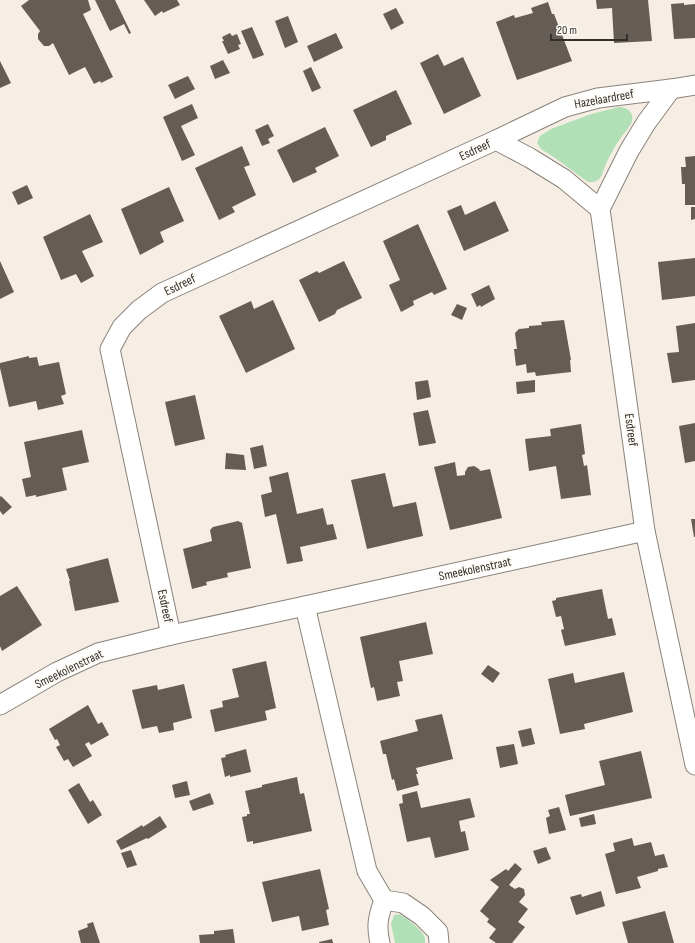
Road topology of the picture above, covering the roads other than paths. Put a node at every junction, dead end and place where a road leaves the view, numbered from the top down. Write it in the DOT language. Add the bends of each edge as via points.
graph roads {
  1 [pos="695,85"];
  2 [pos="671,89"];
  3 [pos="496,140"];
  4 [pos="600,208"];
  5 [pos="645,531"];
  6 [pos="305,606"];
  7 [pos="171,635"];
  8 [pos="0,705"];
  9 [pos="695,765"];
  10 [pos="384,900"];
  11 [pos="380,943"];
  12 [pos="439,943"];
  1 -- 2 [label="street, Hazelaardreef"];
  2 -- 3 [label="street, Hazelaardreef" via="598,98 565,107"];
  2 -- 4 [label="street" via="629,150"];
  3 -- 4 [label="street, Esdreef" via="564,179"];
  3 -- 7 [label="street, Esdreef" via="162,293 122,326 110,349"];
  4 -- 5 [label="street, Esdreef"];
  5 -- 6 [label="street, Smeekolenstraat"];
  5 -- 9 [label="street, Esdreef"];
  6 -- 7 [label="street, Smeekolenstraat"];
  6 -- 10 [label="street" via="367,871"];
  7 -- 8 [label="street, Smeekolenstraat" via="98,653 57,672"];
  10 -- 11 [label="street" via="378,918"];
  10 -- 12 [label="street" via="403,903 422,916 438,932"];
}
